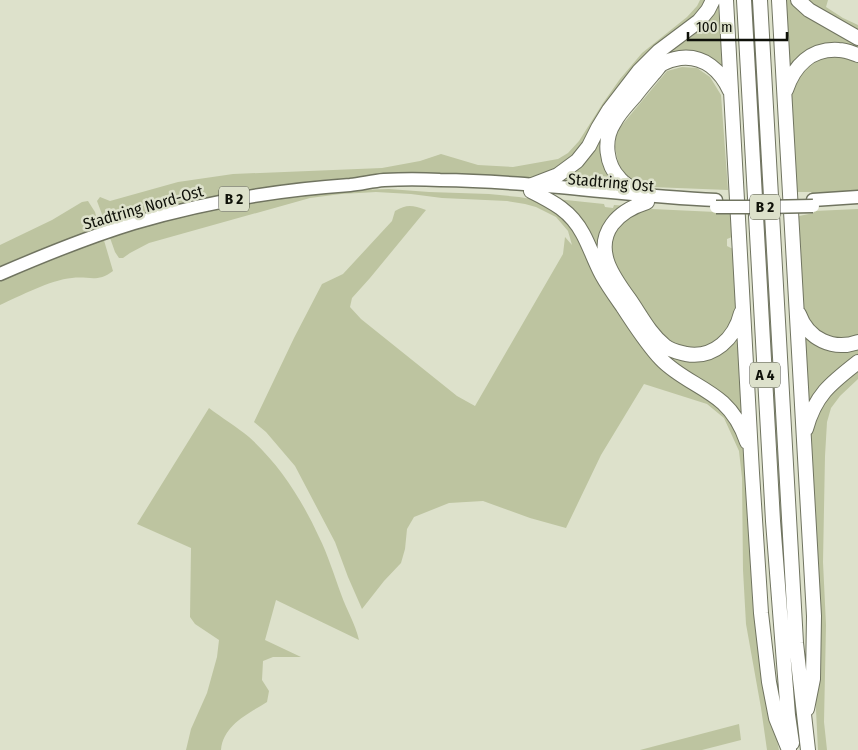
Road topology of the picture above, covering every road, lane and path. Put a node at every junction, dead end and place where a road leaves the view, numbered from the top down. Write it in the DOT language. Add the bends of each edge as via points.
graph roads {
  1 [pos="713,0"];
  2 [pos="726,0"];
  3 [pos="744,0"];
  4 [pos="760,0"];
  5 [pos="779,0"];
  6 [pos="798,0"];
  7 [pos="858,38"];
  8 [pos="858,55"];
  9 [pos="732,96"];
  10 [pos="785,96"];
  11 [pos="532,188"];
  12 [pos="858,197"];
  13 [pos="646,199"];
  14 [pos="813,203"];
  15 [pos="858,203"];
  16 [pos="0,274"];
  17 [pos="743,305"];
  18 [pos="796,306"];
  19 [pos="858,342"];
  20 [pos="858,362"];
  21 [pos="804,439"];
  22 [pos="751,453"];
  23 [pos="805,722"];
  24 [pos="791,750"];
  25 [pos="808,750"];
  1 -- 11 [label="highway" via="699,21 659,51 639,71 609,110 590,146 577,162"];
  2 -- 9 [label="highway"];
  3 -- 24 [label="highway, A 4" via="773,520"];
  4 -- 23 [label="highway, A 4" via="796,643"];
  5 -- 10 [label="highway"];
  6 -- 7 [label="highway" via="809,10"];
  8 -- 10 [label="highway" via="840,50 814,54 795,70"];
  9 -- 13 [label="highway" via="725,81 708,64 698,59 672,60 662,64 620,113 608,134 609,159 620,179"];
  9 -- 17 [label="highway"];
  10 -- 18 [label="highway"];
  11 -- 13 [label="highway, B 2"];
  11 -- 16 [label="highway, Stadtring Nord-Ost / B 2" via="360,184 272,193 134,223"];
  11 -- 22 [label="highway" via="564,209 575,221 602,276 647,343 676,372 732,412"];
  12 -- 14 [label="highway, Stadtring Ost / B 2"];
  13 -- 14 [label="highway, Stadtring Ost / B 2, bridge" via="763,207"];
  13 -- 17 [label="highway" via="615,220 606,237 604,252 615,278 653,334 676,352 706,353 718,348 732,334"];
  14 -- 15 [label="highway, Stadtring Ost / B 2"];
  17 -- 22 [label="highway"];
  18 -- 19 [label="highway" via="808,331 816,338 834,345 848,346"];
  18 -- 21 [label="highway"];
  20 -- 21 [label="highway" via="838,377 819,398"];
  21 -- 23 [label="highway" via="814,616 813,679"];
  22 -- 24 [label="highway" via="768,674 776,718"];
  23 -- 25 [label="highway, A 4"];
}
